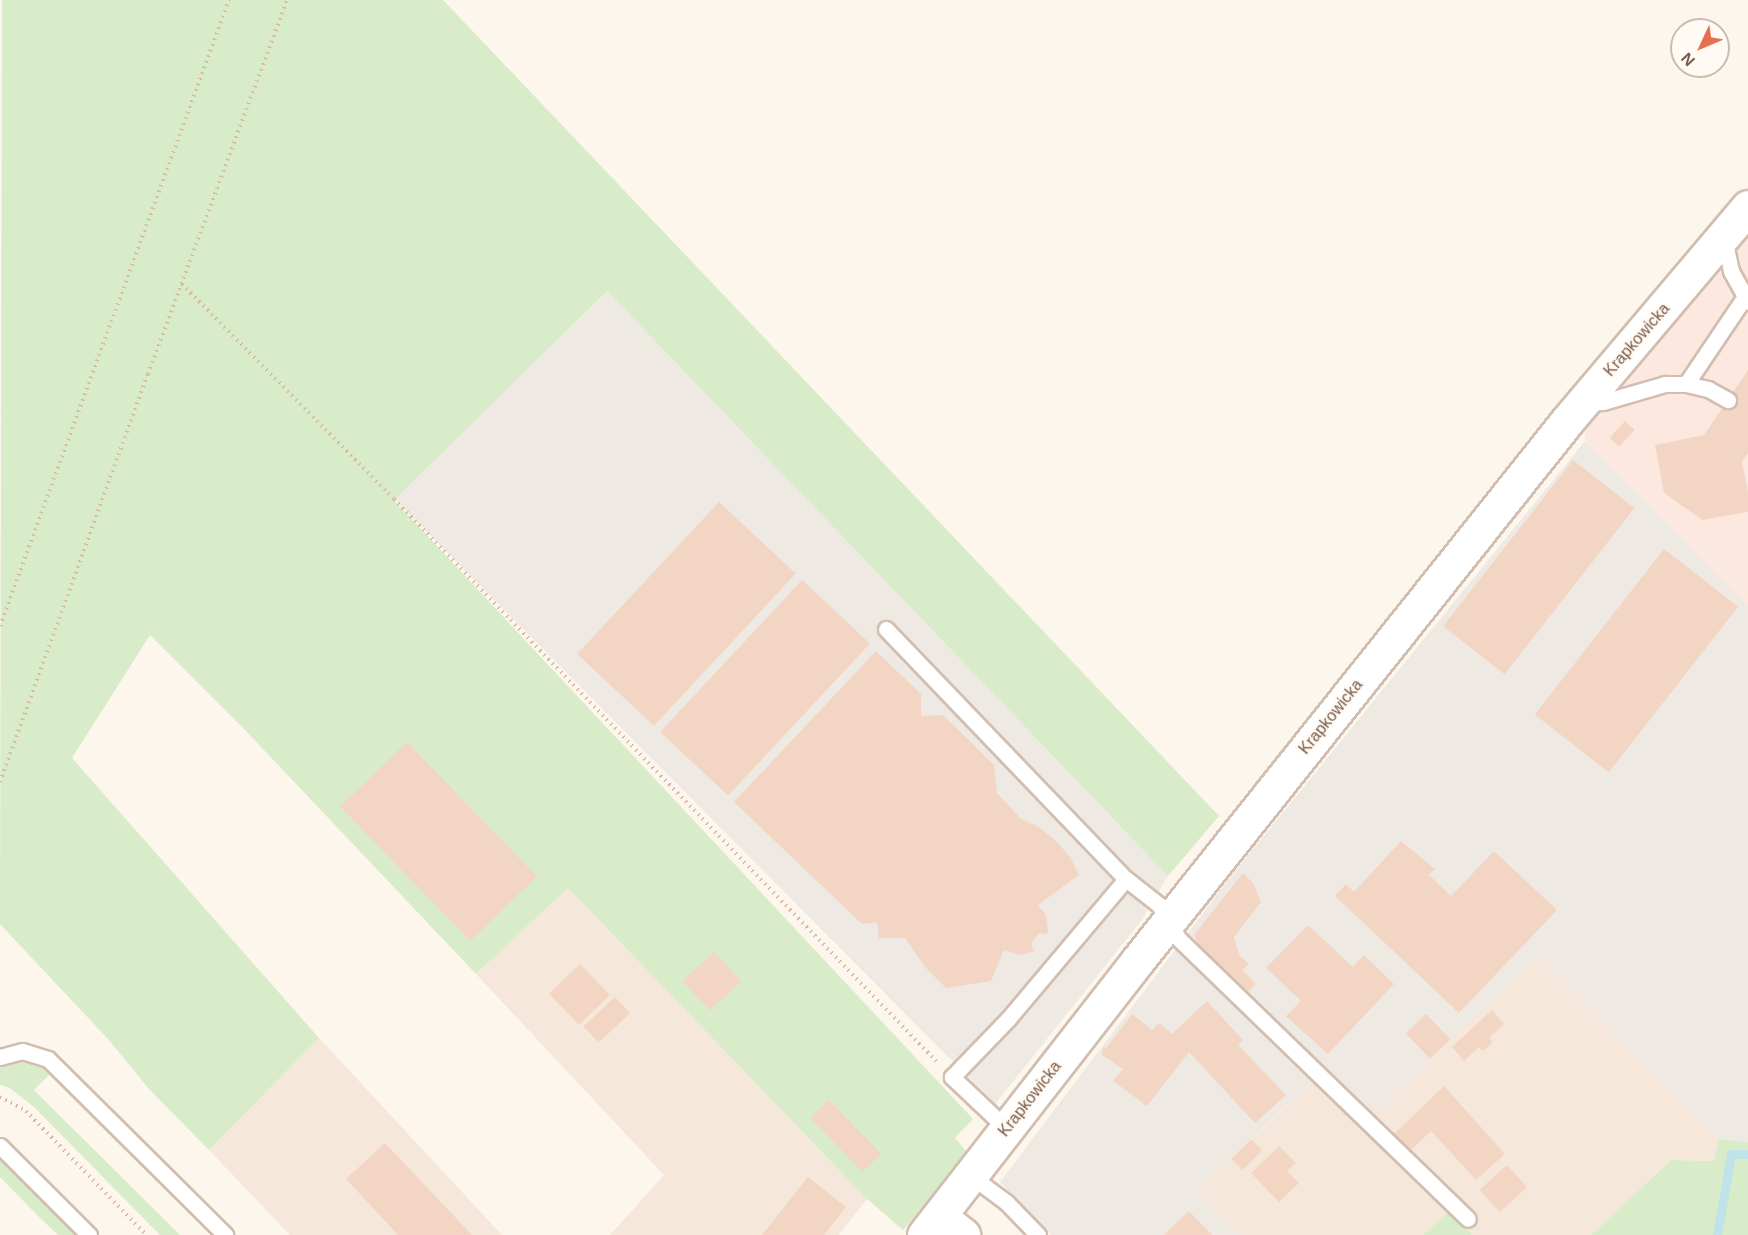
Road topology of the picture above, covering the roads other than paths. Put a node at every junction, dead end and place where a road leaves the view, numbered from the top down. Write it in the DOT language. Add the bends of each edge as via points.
graph roads {
  1 [pos="1748,207"];
  2 [pos="1724,238"];
  3 [pos="1746,300"];
  4 [pos="1686,384"];
  5 [pos="1728,400"];
  6 [pos="1582,403"];
  7 [pos="886,629"];
  8 [pos="1126,879"];
  9 [pos="1169,921"];
  10 [pos="0,1057"];
  11 [pos="1007,1129"];
  12 [pos="0,1146"];
  13 [pos="970,1176"];
  14 [pos="1468,1219"];
  15 [pos="942,1229"];
  16 [pos="89,1235"];
  17 [pos="225,1235"];
  18 [pos="1038,1235"];
  1 -- 2 [label="street, Krapkowicka"];
  2 -- 3 [label="lane" via="1731,271"];
  2 -- 6 [label="street, Krapkowicka"];
  3 -- 4 [label="lane"];
  4 -- 5 [label="lane" via="1708,389"];
  4 -- 6 [label="lane" via="1665,384 1603,402"];
  6 -- 9 [label="street, Krapkowicka"];
  7 -- 8 [label="lane"];
  8 -- 9 [label="lane" via="1160,905"];
  8 -- 11 [label="lane" via="1008,1018 952,1077"];
  9 -- 11 [label="street, Krapkowicka"];
  9 -- 14 [label="lane" via="1179,939"];
  10 -- 17 [label="lane" via="22,1052 48,1059"];
  11 -- 13 [label="street, Krapkowicka"];
  12 -- 16 [label="lane"];
  13 -- 15 [label="street, Krapkowicka"];
  13 -- 18 [label="lane" via="1006,1202"];
}
